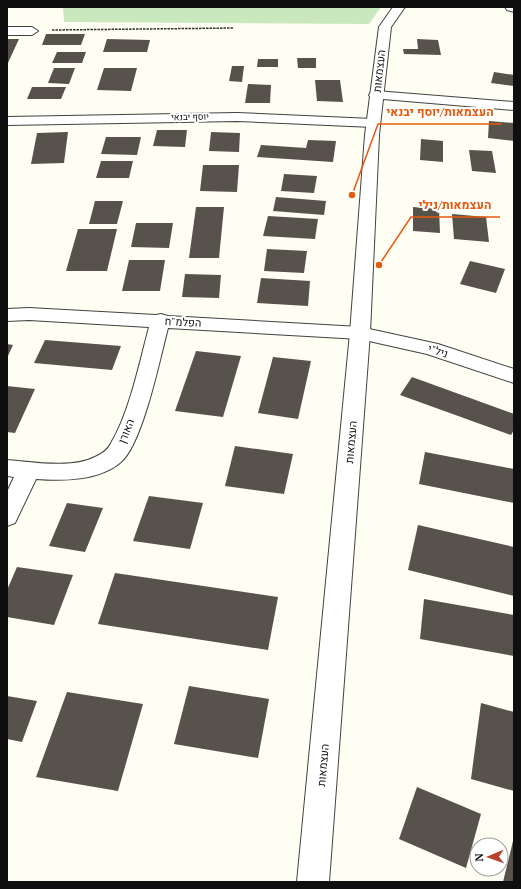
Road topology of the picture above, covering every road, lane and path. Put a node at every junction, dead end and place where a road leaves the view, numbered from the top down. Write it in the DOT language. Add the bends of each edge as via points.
graph roads {
  1 [pos="399,7"];
  2 [pos="511,7"];
  3 [pos="514,8"];
  4 [pos="234,28"];
  5 [pos="32,31"];
  6 [pos="7,32"];
  7 [pos="376,95"];
  8 [pos="514,106"];
  9 [pos="7,121"];
  10 [pos="373,123"];
  11 [pos="7,315"];
  12 [pos="161,320"];
  13 [pos="360,332"];
  14 [pos="514,376"];
  15 [pos="7,468"];
  16 [pos="29,470"];
  17 [pos="7,517"];
  18 [pos="314,882"];
  1 -- 7 [label="street, העצמאות" via="388,19 385,27"];
  2 -- 3 [label="street"];
  4 -- 5 [label="path"];
  5 -- 6 [label="street"];
  7 -- 8 [label="street"];
  7 -- 10 [label="street, העצמאות"];
  9 -- 10 [label="street, יוסף יבנאי" via="237,117"];
  10 -- 13 [label="street, העצמאות"];
  11 -- 12 [label="street, הפלמ\"ח"];
  12 -- 13 [label="street, הפלמ\"ח"];
  12 -- 16 [label="street, האורן" via="126,438 114,456 94,467 71,471"];
  13 -- 14 [label="street, ניל\"י" via="431,348"];
  13 -- 18 [label="street, העצמאות"];
  15 -- 16 [label="street, האורן"];
  16 -- 17 [label="street"];
}
